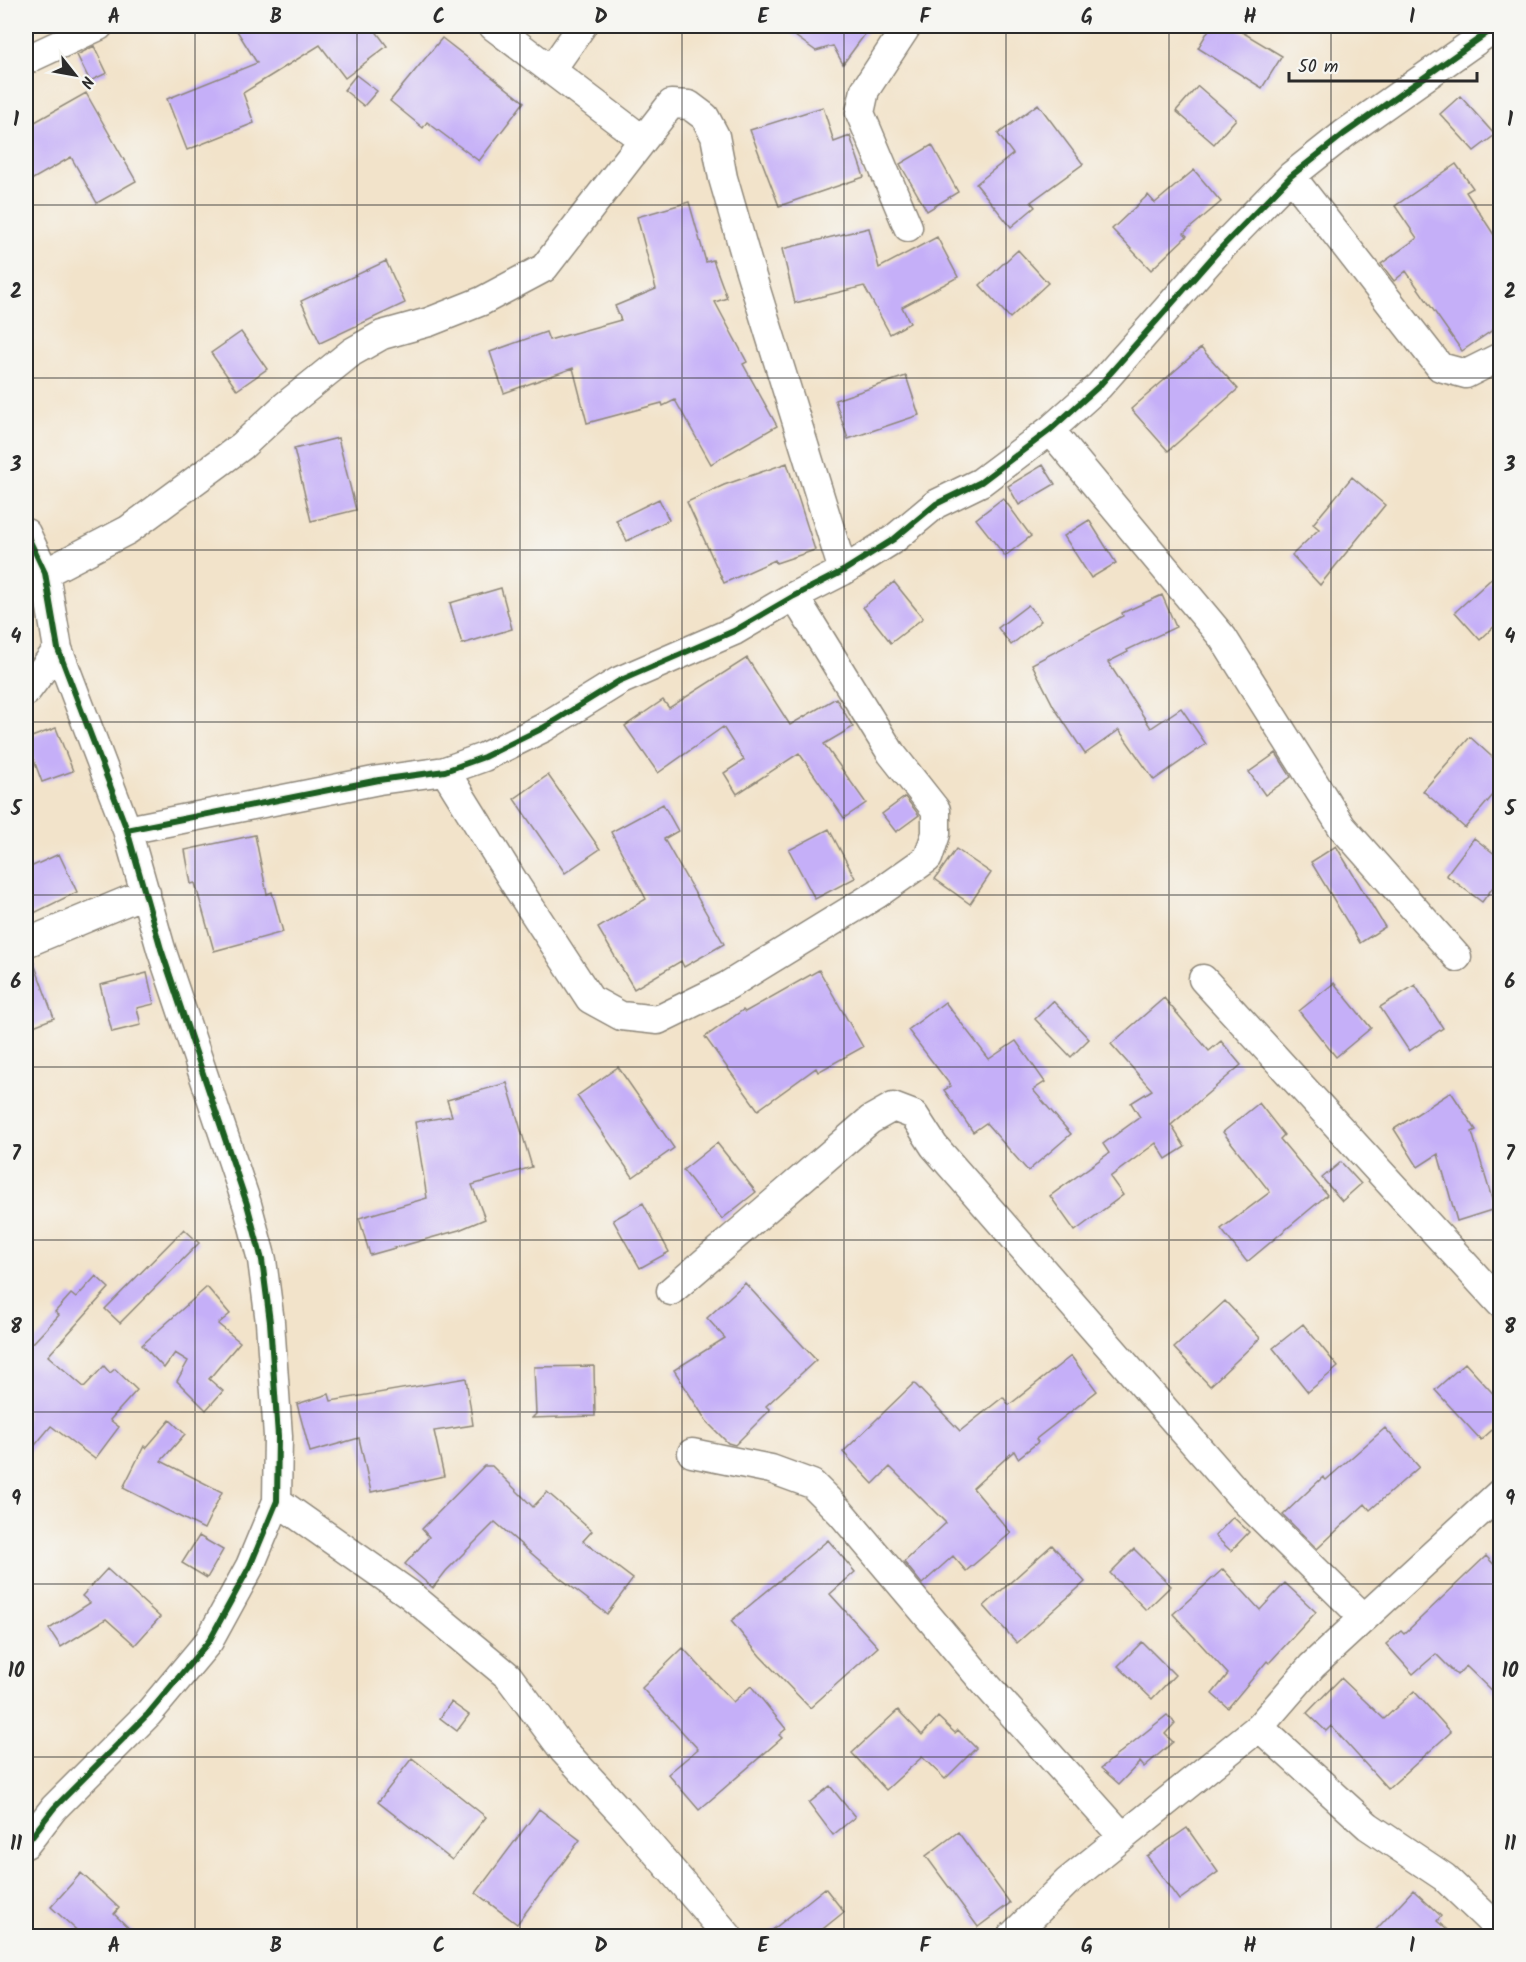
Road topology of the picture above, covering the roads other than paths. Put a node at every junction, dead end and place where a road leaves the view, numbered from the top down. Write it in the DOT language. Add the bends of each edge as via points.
graph roads {
  1 [pos="99,26"];
  2 [pos="493,26"];
  3 [pos="582,26"];
  4 [pos="907,26"];
  5 [pos="1497,26"];
  6 [pos="26,60"];
  7 [pos="552,69"];
  8 [pos="643,140"];
  9 [pos="1291,176"];
  10 [pos="908,227"];
  11 [pos="1500,357"];
  12 [pos="1050,430"];
  13 [pos="26,533"];
  14 [pos="843,571"];
  15 [pos="45,573"];
  16 [pos="794,596"];
  17 [pos="58,649"];
  18 [pos="26,692"];
  19 [pos="445,771"];
  20 [pos="127,830"];
  21 [pos="146,893"];
  22 [pos="26,943"];
  23 [pos="1457,957"];
  24 [pos="1203,979"];
  25 [pos="671,1291"];
  26 [pos="1500,1303"];
  27 [pos="692,1453"];
  28 [pos="1500,1493"];
  29 [pos="277,1501"];
  30 [pos="1364,1618"];
  31 [pos="1259,1727"];
  32 [pos="1123,1837"];
  33 [pos="26,1845"];
  34 [pos="1500,1930"];
  35 [pos="728,1936"];
  36 [pos="1012,1936"];
  1 -- 6 [label="street"];
  2 -- 7 [label="street"];
  3 -- 7 [label="street"];
  4 -- 10 [label="street" via="865,90 860,113"];
  5 -- 9 [label="street"];
  7 -- 8 [label="street"];
  8 -- 14 [label="street" via="671,104 689,105 705,117 715,136 747,261"];
  8 -- 15 [label="street" via="544,268 482,301 382,335 352,352 242,446 128,530"];
  9 -- 11 [label="street" via="1440,367 1466,375"];
  9 -- 12 [label="street" via="1219,250 1099,386"];
  12 -- 14 [label="street" via="981,482 936,504 894,538"];
  12 -- 23 [label="street" via="1223,638 1342,827"];
  13 -- 15 [label="street"];
  14 -- 16 [label="street"];
  15 -- 17 [label="street"];
  16 -- 19 [label="street" via="734,631 619,681 543,728"];
  16 -- 19 [label="street" via="891,753 936,810 936,834 928,858 727,986 658,1020 621,1016 590,999"];
  17 -- 18 [label="street"];
  17 -- 20 [label="street"];
  19 -- 20 [label="street" via="379,780"];
  20 -- 21 [label="street"];
  21 -- 22 [label="street"];
  21 -- 29 [label="street" via="262,1260 278,1436"];
  24 -- 26 [label="street"];
  25 -- 30 [label="street" via="870,1120 893,1107 914,1115 934,1146 1242,1498"];
  27 -- 32 [label="street" via="771,1469 812,1484"];
  28 -- 30 [label="street"];
  29 -- 33 [label="street" via="250,1566 209,1641 148,1714 54,1808"];
  29 -- 35 [label="street" via="409,1594 508,1676 564,1751"];
  30 -- 31 [label="street" via="1312,1666"];
  31 -- 32 [label="street"];
  31 -- 34 [label="street" via="1368,1826 1444,1877"];
  32 -- 36 [label="street" via="1067,1882"];
}
